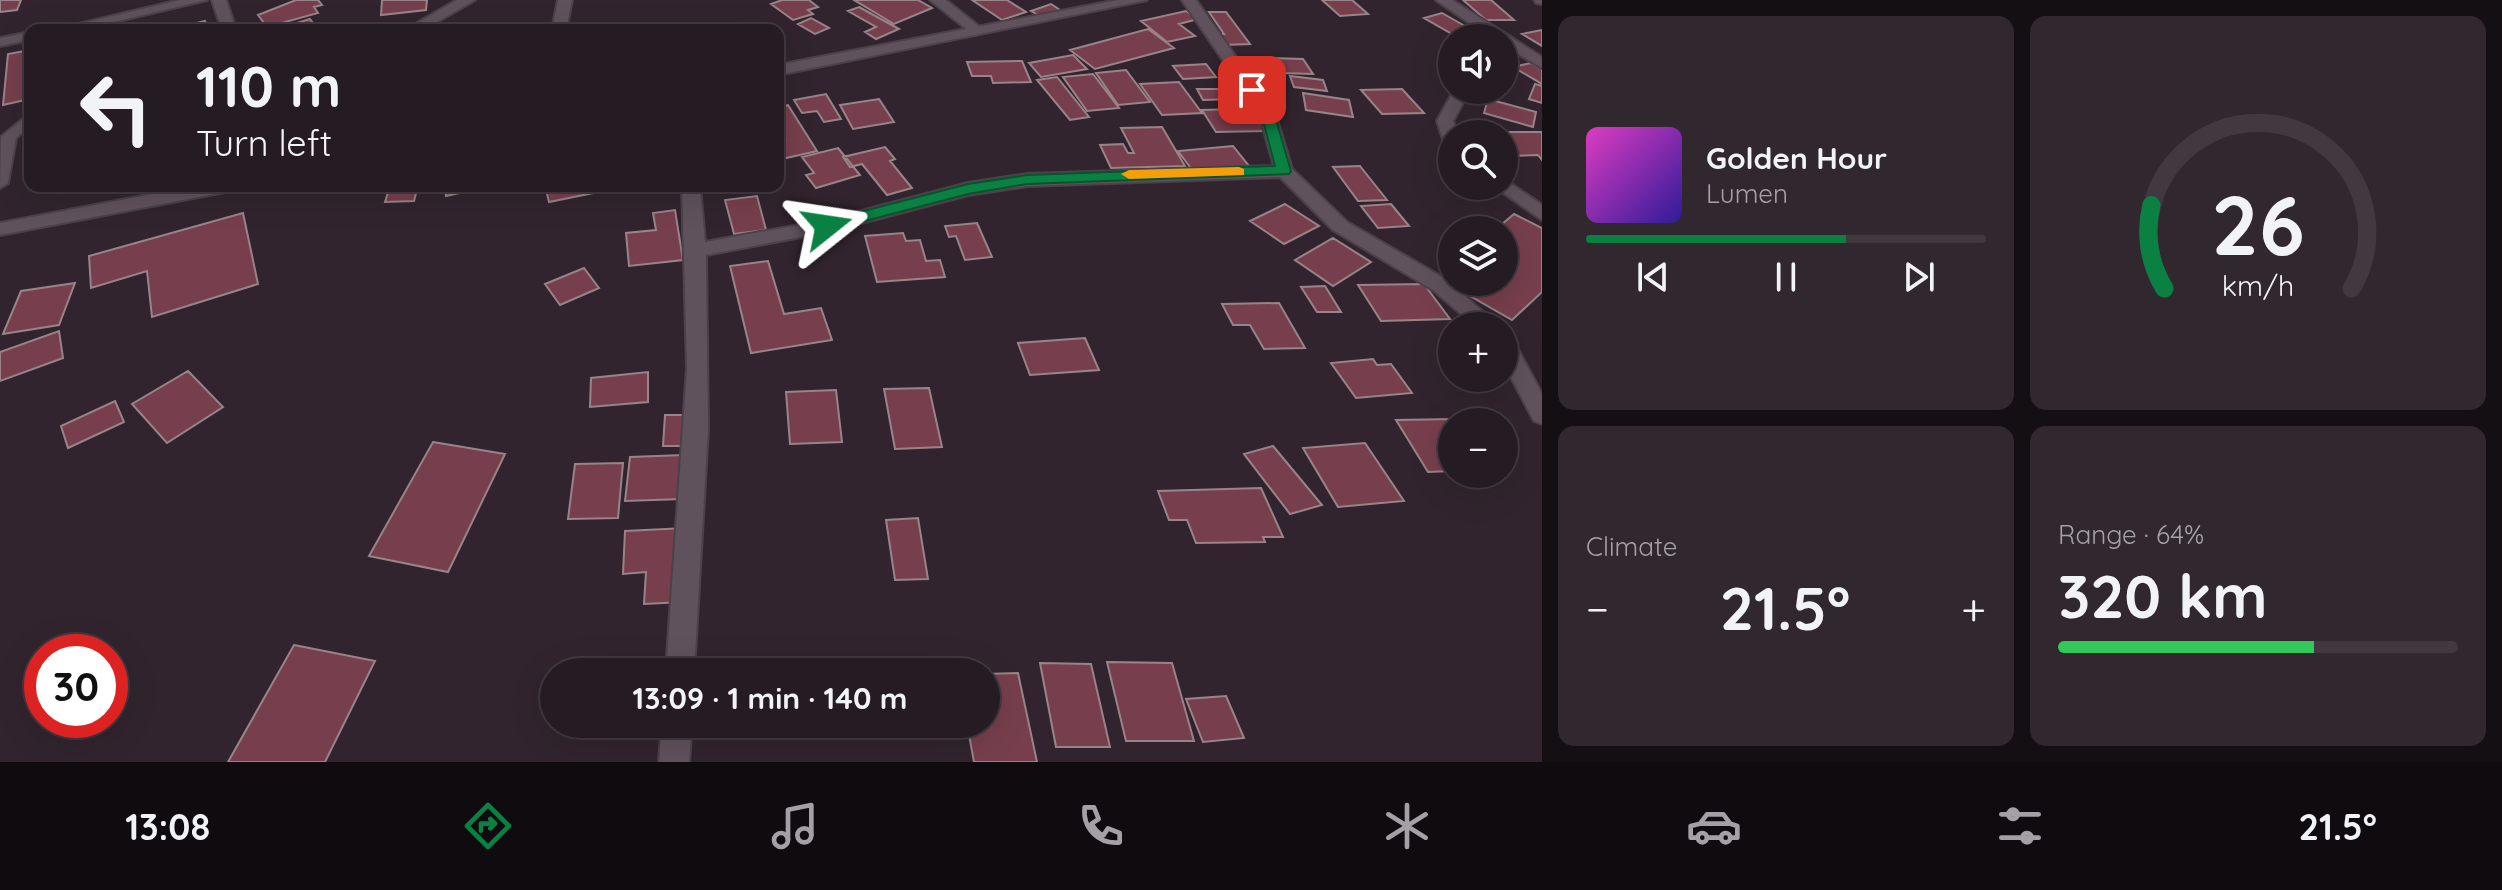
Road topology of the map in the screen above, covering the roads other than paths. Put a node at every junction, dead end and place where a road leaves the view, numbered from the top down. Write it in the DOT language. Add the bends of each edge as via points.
graph roads {
  1 [pos="200,0"];
  2 [pos="219,0"];
  3 [pos="468,0"];
  4 [pos="565,0"];
  5 [pos="937,0"];
  6 [pos="1140,0"];
  7 [pos="1189,0"];
  8 [pos="1443,0"];
  9 [pos="88,24"];
  10 [pos="227,24"];
  11 [pos="423,24"];
  12 [pos="560,24"];
  13 [pos="1480,24"];
  14 [pos="979,32"];
  15 [pos="24,37"];
  16 [pos="0,42"];
  17 [pos="1518,48"];
  18 [pos="1521,50"];
  19 [pos="1518,51"];
  20 [pos="1542,63"];
  21 [pos="784,69"];
  22 [pos="24,123"];
  23 [pos="1284,171"];
  24 [pos="0,183"];
  25 [pos="194,192"];
  26 [pos="692,192"];
  27 [pos="1518,196"];
  28 [pos="1542,214"];
  29 [pos="0,229"];
  30 [pos="698,250"];
  31 [pos="1472,312"];
  32 [pos="1518,370"];
  33 [pos="1542,415"];
  34 [pos="681,658"];
  35 [pos="676,738"];
  36 [pos="674,762"];
  1 -- 9 [label="street"];
  2 -- 10 [label="street"];
  3 -- 11 [label="street"];
  4 -- 12 [label="street"];
  5 -- 14 [label="street"];
  6 -- 14 [label="street"];
  7 -- 23 [label="street" via="1267,113"];
  8 -- 13 [label="street"];
  14 -- 21 [label="street"];
  15 -- 16 [label="street"];
  17 -- 18 [label="street"];
  18 -- 19 [label="street"];
  18 -- 20 [label="street"];
  22 -- 24 [label="lane" via="9,137"];
  23 -- 30 [label="street" via="1027,180"];
  23 -- 31 [label="street" via="1340,226 1440,285"];
  25 -- 29 [label="street"];
  26 -- 30 [label="street"];
  27 -- 28 [label="street"];
  30 -- 34 [label="street" via="698,412"];
  32 -- 33 [label="street"];
  35 -- 36 [label="street"];
}
